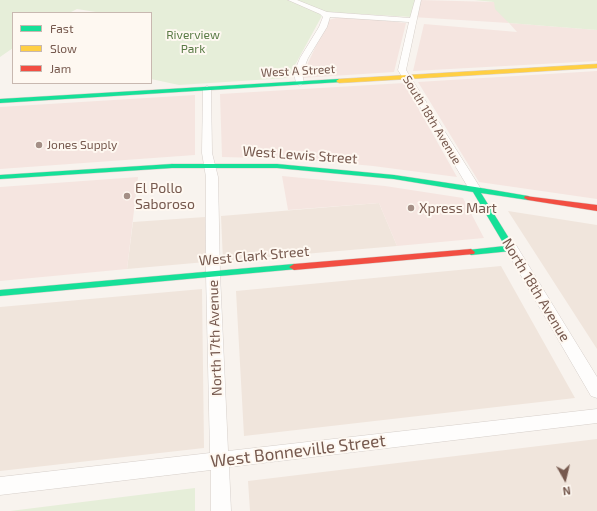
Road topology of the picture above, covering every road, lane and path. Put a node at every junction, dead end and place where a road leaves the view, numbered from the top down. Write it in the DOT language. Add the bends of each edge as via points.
graph roads {
  1 [pos="291,0"];
  2 [pos="418,0"];
  3 [pos="325,14"];
  4 [pos="413,20"];
  5 [pos="597,66"];
  6 [pos="406,77"];
  7 [pos="300,83"];
  8 [pos="207,89"];
  9 [pos="0,101"];
  10 [pos="210,165"];
  11 [pos="0,177"];
  12 [pos="475,190"];
  13 [pos="597,208"];
  14 [pos="510,248"];
  15 [pos="213,274"];
  16 [pos="0,293"];
  17 [pos="597,391"];
  18 [pos="597,416"];
  19 [pos="219,460"];
  20 [pos="0,486"];
  21 [pos="221,511"];
  1 -- 3 [label="street"];
  2 -- 4 [label="street, South 18th Avenue"];
  3 -- 4 [label="street"];
  3 -- 7 [label="street" via="327,17 323,27 298,72"];
  4 -- 6 [label="street, South 18th Avenue" via="402,70"];
  5 -- 6 [label="main road, West A Street"];
  6 -- 7 [label="main road, West A Street"];
  6 -- 12 [label="street, South 18th Avenue"];
  7 -- 8 [label="main road, West A Street"];
  8 -- 9 [label="main road, West A Street"];
  8 -- 10 [label="street, North 17th Avenue" via="207,153"];
  10 -- 11 [label="main road, West Lewis Street"];
  10 -- 12 [label="main road, West Lewis Street" via="277,166 355,172"];
  10 -- 15 [label="street, North 17th Avenue"];
  12 -- 13 [label="main road, West Lewis Street"];
  12 -- 14 [label="main road, North 18th Avenue"];
  14 -- 15 [label="main road, West Clark Street"];
  14 -- 17 [label="street, North 18th Avenue"];
  15 -- 16 [label="main road, West Clark Street"];
  15 -- 19 [label="street, North 17th Avenue"];
  18 -- 19 [label="street, West Bonneville Street"];
  19 -- 20 [label="street, West Bonneville Street"];
  19 -- 21 [label="street, North 17th Avenue"];
}
